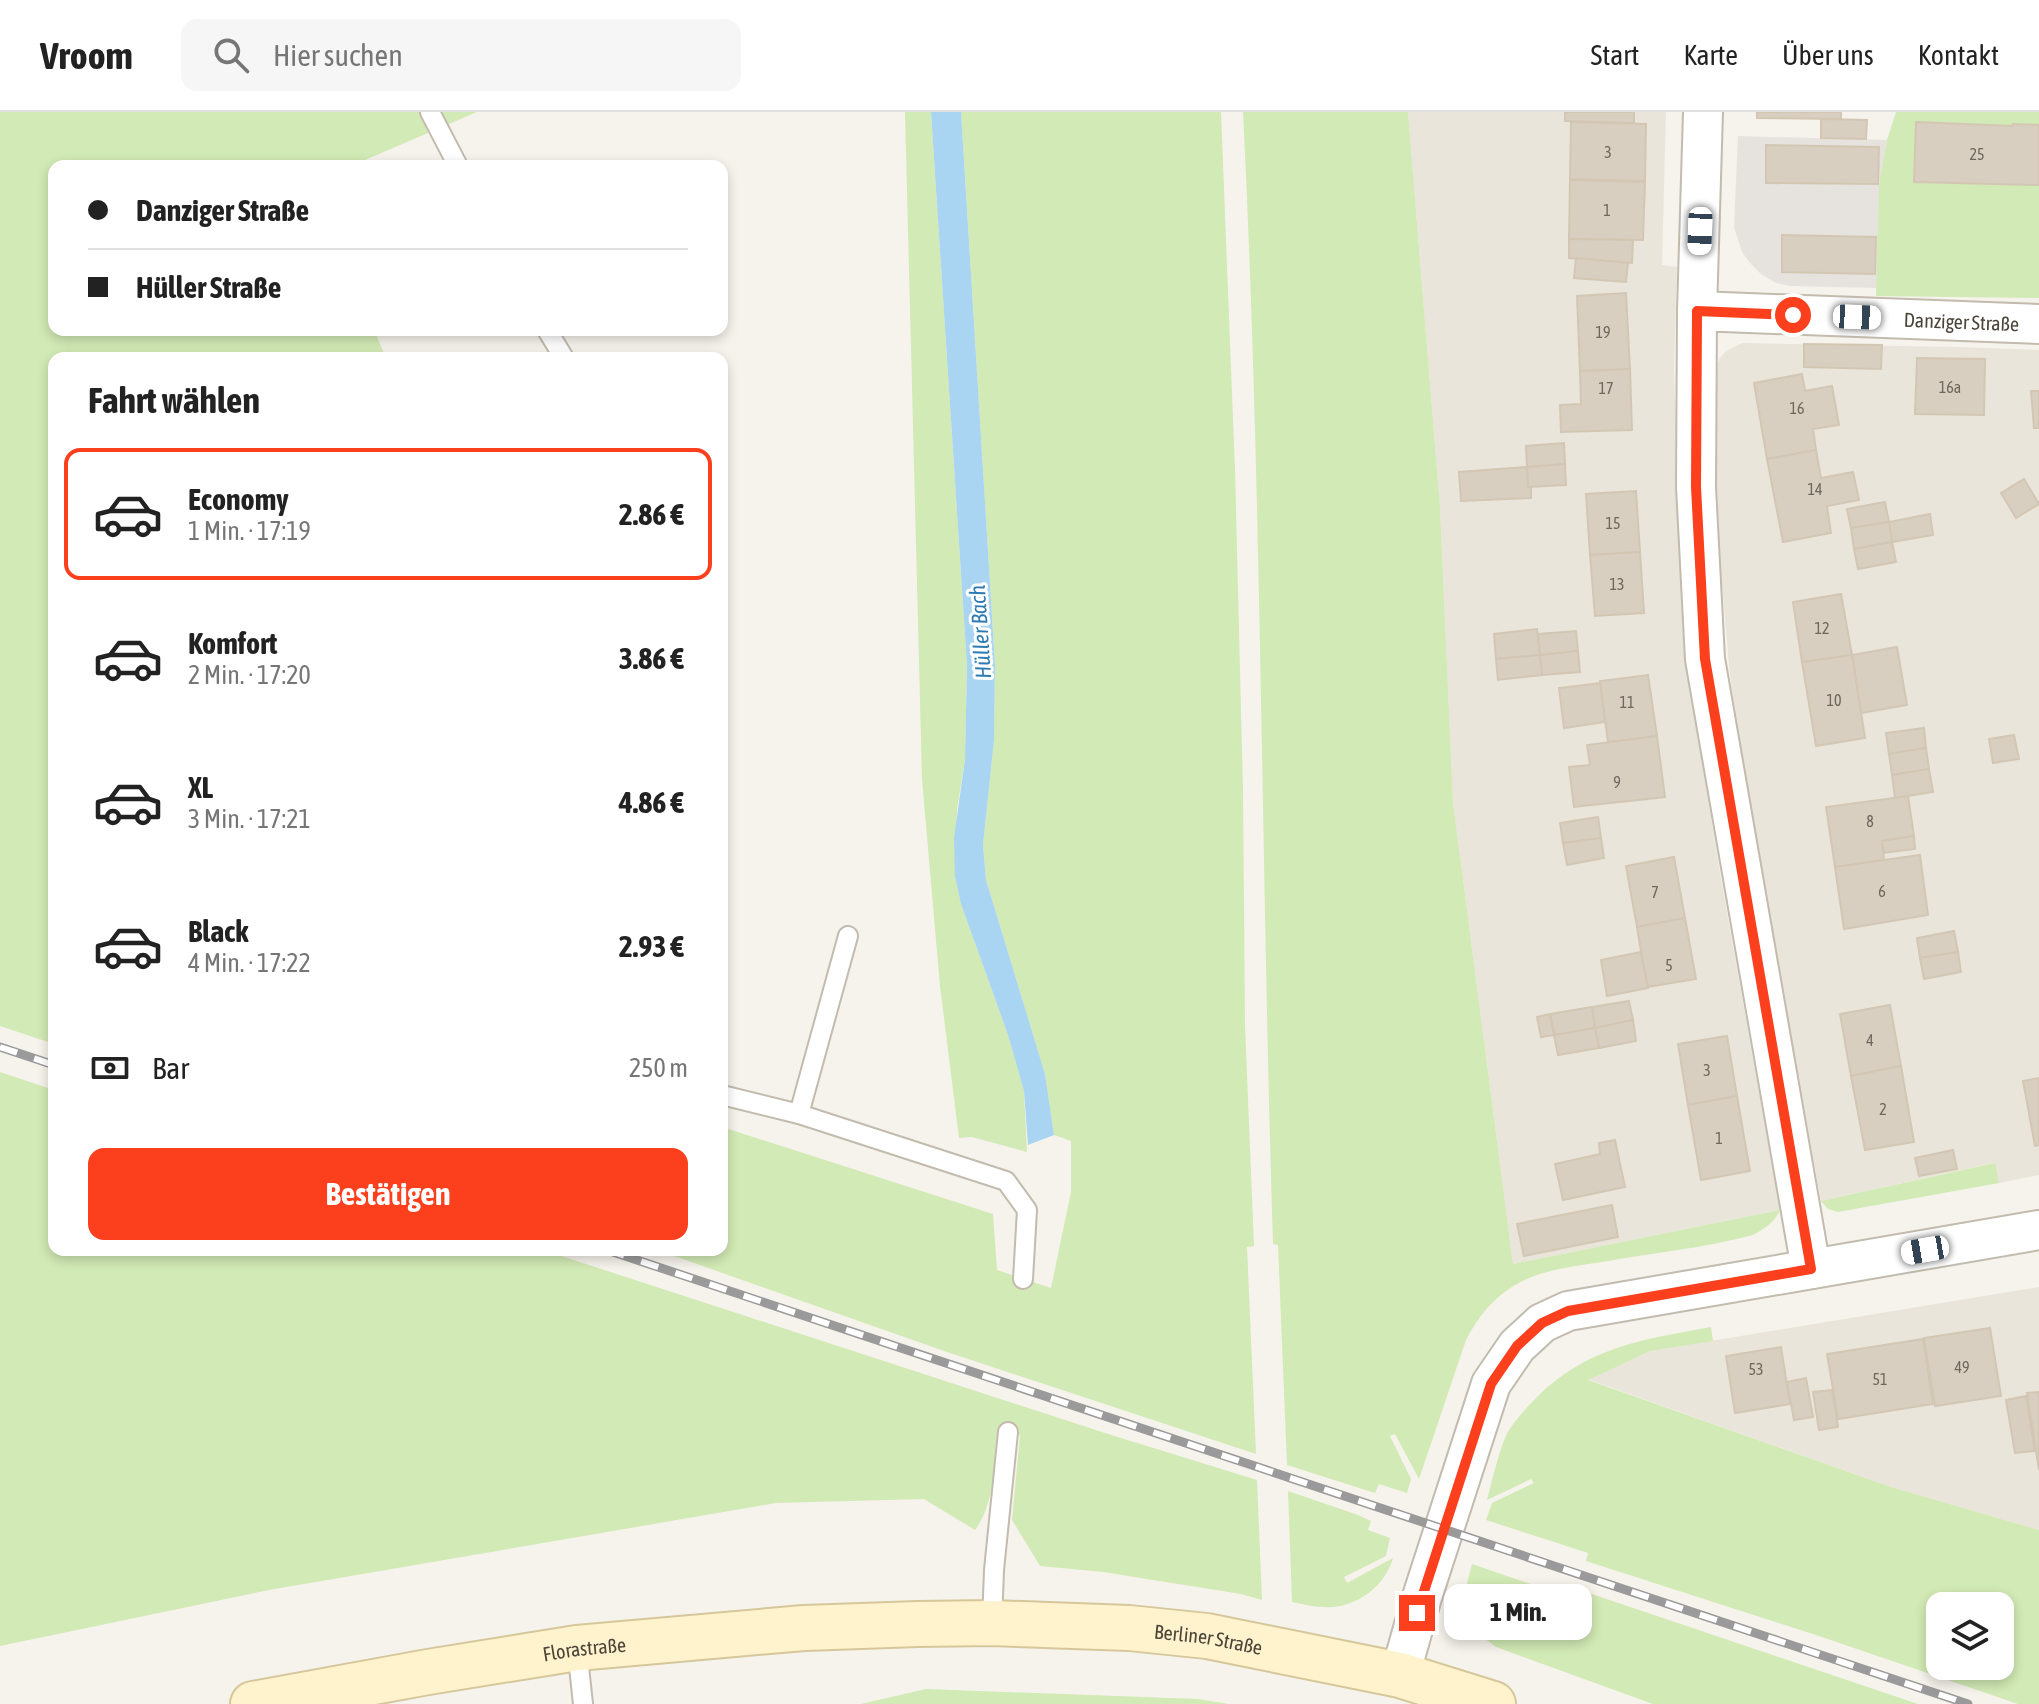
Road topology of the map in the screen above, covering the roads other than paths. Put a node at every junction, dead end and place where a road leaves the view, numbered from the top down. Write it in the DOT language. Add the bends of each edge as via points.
graph roads {
  1 [pos="430,112"];
  2 [pos="1703,112"];
  3 [pos="455,160"];
  4 [pos="1697,311"];
  5 [pos="2039,324"];
  6 [pos="848,936"];
  7 [pos="728,1096"];
  8 [pos="799,1114"];
  9 [pos="2039,1230"];
  10 [pos="1811,1269"];
  11 [pos="1023,1279"];
  12 [pos="1008,1432"];
  13 [pos="992,1623"];
  14 [pos="918,1624"];
  15 [pos="577,1648"];
  16 [pos="1400,1675"];
  17 [pos="253,1704"];
  18 [pos="583,1704"];
  19 [pos="1493,1704"];
  1 -- 3 [label="lane"];
  2 -- 4 [label="street"];
  4 -- 5 [label="street, Danziger Straße"];
  4 -- 10 [label="street" via="1696,487 1705,659"];
  6 -- 8 [label="lane"];
  7 -- 8 [label="lane"];
  8 -- 11 [label="lane" via="1006,1181 1027,1210"];
  9 -- 10 [label="street"];
  10 -- 16 [label="street" via="1568,1311 1542,1323 1517,1346 1491,1384"];
  12 -- 13 [label="lane"];
  13 -- 14 [label="main road, Berliner Straße"];
  13 -- 16 [label="main road, Berliner Straße" via="1207,1636"];
  14 -- 15 [label="main road, Florastraße" via="804,1628"];
  15 -- 17 [label="main road, Florastraße"];
  15 -- 18 [label="lane"];
  16 -- 19 [label="main road, Berliner Straße"];
}
